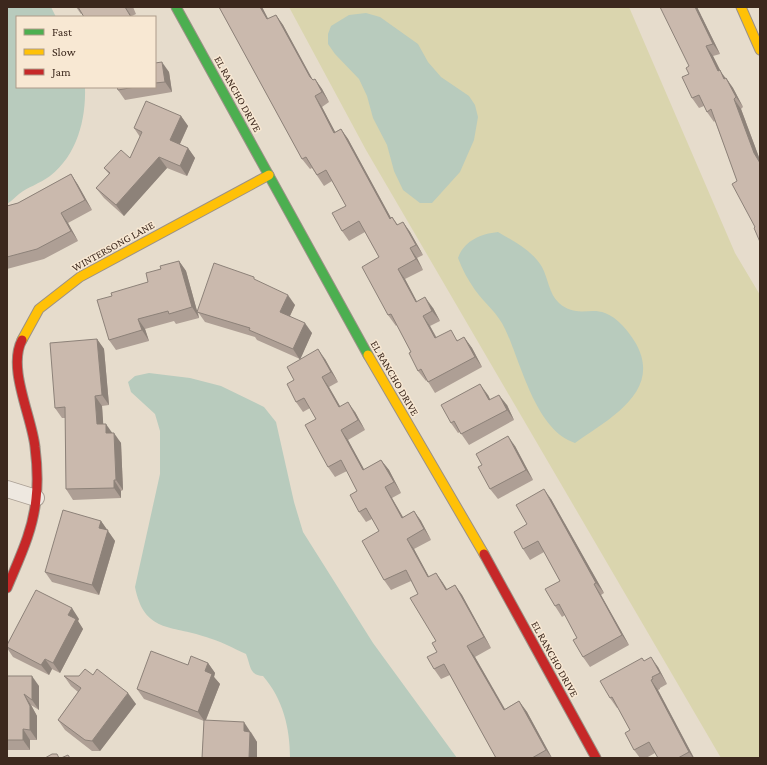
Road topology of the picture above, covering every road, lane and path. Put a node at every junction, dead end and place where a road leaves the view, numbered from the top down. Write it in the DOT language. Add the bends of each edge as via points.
graph roads {
  1 [pos="176,7"];
  2 [pos="741,7"];
  3 [pos="760,50"];
  4 [pos="269,176"];
  5 [pos="7,489"];
  6 [pos="36,498"];
  7 [pos="7,588"];
  8 [pos="596,758"];
  1 -- 4 [label="street, EL RANCHO DRIVE"];
  2 -- 3 [label="street"];
  4 -- 6 [label="street, WINTERSONG LANE" via="80,277 38,309 17,349 20,387 35,446"];
  4 -- 8 [label="street, EL RANCHO DRIVE" via="381,379 486,558"];
  5 -- 6 [label="street"];
  6 -- 7 [label="street, WINTERSONG LANE" via="29,536"];
}
